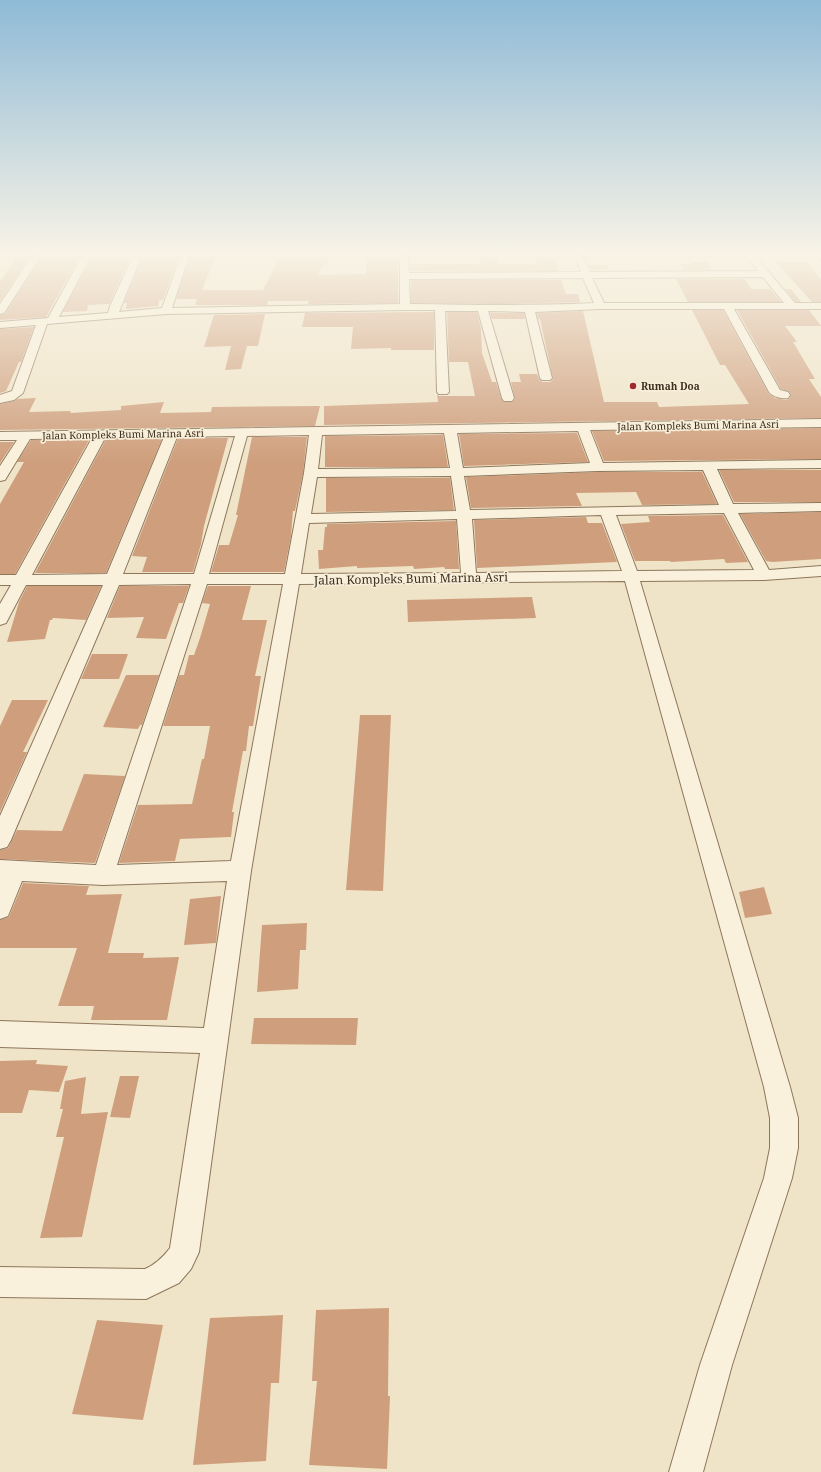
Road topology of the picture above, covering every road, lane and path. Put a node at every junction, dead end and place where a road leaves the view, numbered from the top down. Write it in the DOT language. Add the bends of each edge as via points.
graph roads {
  1 [pos="46,325"];
  2 [pos="441,325"];
  3 [pos="487,325"];
  4 [pos="533,325"];
  5 [pos="738,325"];
  6 [pos="546,378"];
  7 [pos="443,392"];
  8 [pos="784,395"];
  9 [pos="508,398"];
  10 [pos="0,399"];
  11 [pos="821,423"];
  12 [pos="583,428"];
  13 [pos="450,429"];
  14 [pos="242,432"];
  15 [pos="316,432"];
  16 [pos="172,434"];
  17 [pos="100,435"];
  18 [pos="0,436"];
  19 [pos="26,436"];
  20 [pos="821,464"];
  21 [pos="708,465"];
  22 [pos="598,467"];
  23 [pos="457,472"];
  24 [pos="311,473"];
  25 [pos="0,477"];
  26 [pos="821,508"];
  27 [pos="729,510"];
  28 [pos="607,511"];
  29 [pos="464,515"];
  30 [pos="303,519"];
  31 [pos="821,571"];
  32 [pos="764,574"];
  33 [pos="631,576"];
  34 [pos="469,578"];
  35 [pos="0,580"];
  36 [pos="22,580"];
  37 [pos="113,580"];
  38 [pos="200,580"];
  39 [pos="292,580"];
  40 [pos="0,619"];
  41 [pos="0,840"];
  42 [pos="7,870"];
  43 [pos="240,871"];
  44 [pos="103,875"];
  45 [pos="0,908"];
  46 [pos="0,1034"];
  47 [pos="215,1041"];
  48 [pos="0,1282"];
  49 [pos="686,1472"];
  1 -- 10 [label="street" via="17,393"];
  2 -- 7 [label="street"];
  3 -- 9 [label="street"];
  4 -- 6 [label="street"];
  5 -- 8 [label="street" via="775,392"];
  11 -- 12 [label="street, Jalan Kompleks Bumi Marina Asri"];
  12 -- 13 [label="street, Jalan Kompleks Bumi Marina Asri"];
  12 -- 22 [label="street"];
  13 -- 15 [label="street, Jalan Kompleks Bumi Marina Asri"];
  13 -- 23 [label="street"];
  14 -- 15 [label="street, Jalan Kompleks Bumi Marina Asri"];
  14 -- 16 [label="street, Jalan Kompleks Bumi Marina Asri"];
  14 -- 38 [label="street"];
  15 -- 24 [label="street"];
  16 -- 17 [label="street, Jalan Kompleks Bumi Marina Asri"];
  16 -- 37 [label="street"];
  17 -- 19 [label="street, Jalan Kompleks Bumi Marina Asri"];
  17 -- 36 [label="street"];
  18 -- 19 [label="street, Jalan Kompleks Bumi Marina Asri"];
  19 -- 25 [label="street"];
  20 -- 21 [label="street"];
  21 -- 22 [label="street"];
  21 -- 27 [label="street"];
  22 -- 23 [label="street"];
  23 -- 24 [label="street"];
  23 -- 29 [label="street"];
  24 -- 30 [label="street"];
  26 -- 27 [label="street"];
  27 -- 28 [label="street"];
  27 -- 32 [label="street"];
  28 -- 29 [label="street"];
  28 -- 33 [label="street"];
  29 -- 30 [label="street"];
  29 -- 34 [label="street"];
  30 -- 39 [label="street"];
  31 -- 32 [label="street, Jalan Kompleks Bumi Marina Asri"];
  32 -- 33 [label="street, Jalan Kompleks Bumi Marina Asri"];
  33 -- 34 [label="street, Jalan Kompleks Bumi Marina Asri"];
  33 -- 49 [label="street" via="784,1118 784,1148 778,1178 716,1365"];
  34 -- 39 [label="street, Jalan Kompleks Bumi Marina Asri"];
  35 -- 36 [label="street, Jalan Kompleks Bumi Marina Asri"];
  36 -- 37 [label="street, Jalan Kompleks Bumi Marina Asri"];
  36 -- 40 [label="street"];
  37 -- 38 [label="street, Jalan Kompleks Bumi Marina Asri"];
  37 -- 41 [label="street"];
  38 -- 39 [label="street, Jalan Kompleks Bumi Marina Asri"];
  38 -- 44 [label="street"];
  39 -- 43 [label="street"];
  42 -- 44 [label="street"];
  42 -- 45 [label="street"];
  43 -- 44 [label="street"];
  43 -- 47 [label="street"];
  46 -- 47 [label="street"];
  47 -- 48 [label="street" via="184,1252 176,1266 162,1277 146,1284"];
}
